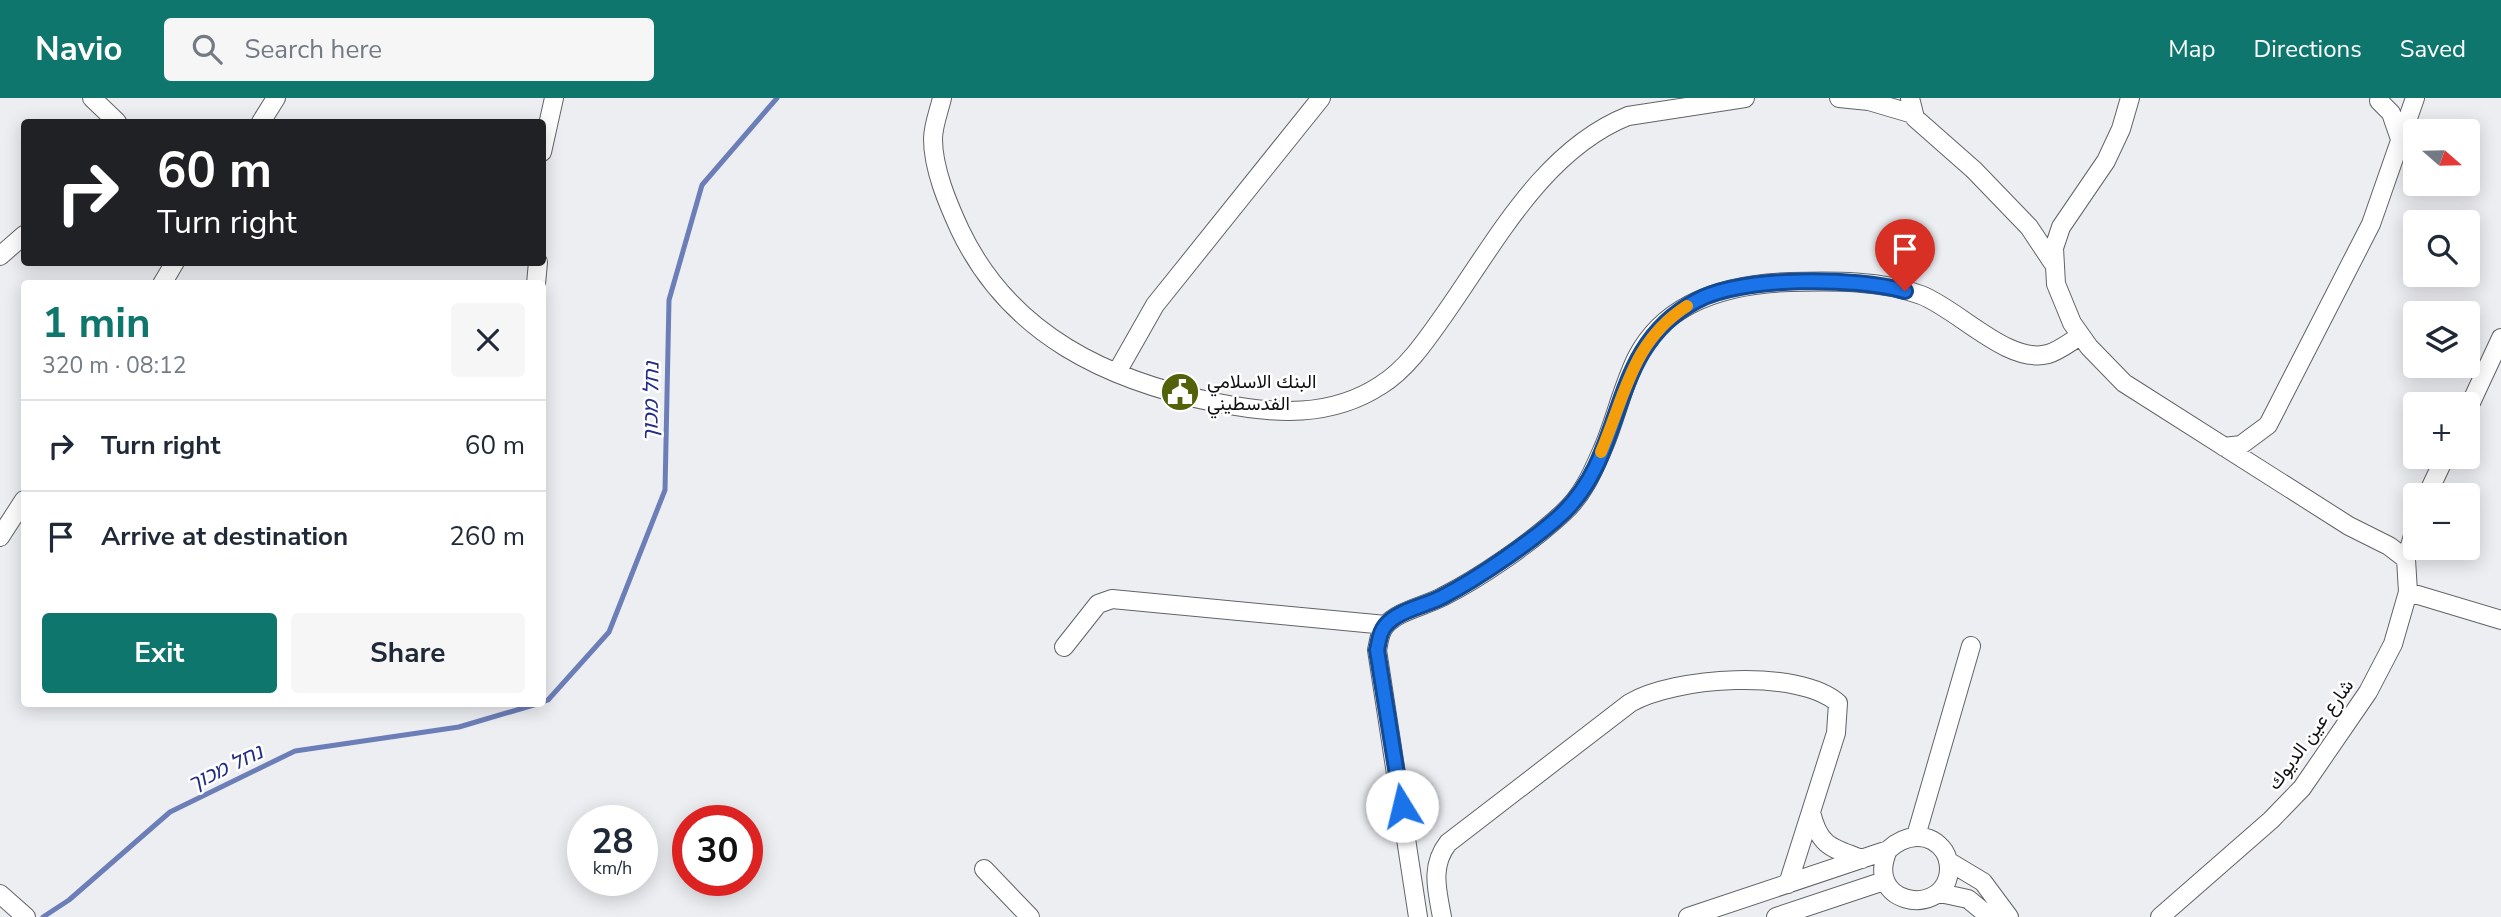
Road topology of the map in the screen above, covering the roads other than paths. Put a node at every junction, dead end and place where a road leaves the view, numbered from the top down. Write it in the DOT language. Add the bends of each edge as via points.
graph roads {
  1 [pos="92,98"];
  2 [pos="276,98"];
  3 [pos="554,98"];
  4 [pos="942,98"];
  5 [pos="1321,98"];
  6 [pos="1745,98"];
  7 [pos="1839,98"];
  8 [pos="2130,98"];
  9 [pos="2413,98"];
  10 [pos="2375,100"];
  11 [pos="1911,106"];
  12 [pos="114,119"];
  13 [pos="263,119"];
  14 [pos="546,134"];
  15 [pos="2401,142"];
  16 [pos="21,238"];
  17 [pos="0,256"];
  18 [pos="2053,263"];
  19 [pos="2080,336"];
  20 [pos="2501,338"];
  21 [pos="1117,372"];
  22 [pos="2476,392"];
  23 [pos="2268,425"];
  24 [pos="2224,447"];
  25 [pos="2258,469"];
  26 [pos="21,505"];
  27 [pos="0,537"];
  28 [pos="2403,557"];
  29 [pos="2406,560"];
  30 [pos="2409,592"];
  31 [pos="2501,620"];
  32 [pos="1386,625"];
  33 [pos="1971,646"];
  34 [pos="1064,647"];
  35 [pos="1811,812"];
  36 [pos="1916,836"];
  37 [pos="1888,850"];
  38 [pos="1862,859"];
  39 [pos="1948,861"];
  40 [pos="984,869"];
  41 [pos="1884,881"];
  42 [pos="1788,884"];
  43 [pos="1940,893"];
  44 [pos="0,894"];
  45 [pos="1916,910"];
  46 [pos="25,916"];
  47 [pos="1030,917"];
  48 [pos="1418,917"];
  49 [pos="1442,917"];
  50 [pos="1688,917"];
  51 [pos="1776,917"];
  52 [pos="1990,917"];
  53 [pos="2009,917"];
  54 [pos="2160,917"];
  1 -- 12 [label="street"];
  2 -- 13 [label="street"];
  3 -- 14 [label="street"];
  4 -- 21 [label="street" via="933,140 941,180 949,206 985,274 1029,322 1081,356"];
  5 -- 21 [label="street" via="1155,305"];
  6 -- 21 [label="street" via="1628,116 1576,146 1540,181 1404,366 1362,395 1317,410 1276,411 1194,398"];
  7 -- 11 [label="street"];
  8 -- 18 [label="street" via="2106,161 2061,228"];
  9 -- 10 [label="street" via="2395,103"];
  9 -- 15 [label="street"];
  10 -- 15 [label="street" via="2391,113"];
  11 -- 18 [label="street" via="2029,227"];
  15 -- 23 [label="street" via="2366,235"];
  16 -- 17 [label="street"];
  18 -- 19 [label="street" via="2062,298"];
  19 -- 24 [label="street" via="2124,383"];
  19 -- 32 [label="street" via="2049,354 2028,354 1999,343 1950,309 1889,286 1789,282 1711,293 1655,330 1637,356 1607,439 1580,496 1562,515 1472,580"];
  20 -- 22 [label="street"];
  23 -- 24 [label="street" via="2254,438"];
  23 -- 25 [label="street"];
  24 -- 25 [label="street"];
  25 -- 28 [label="street"];
  26 -- 27 [label="street"];
  29 -- 30 [label="street, شارع عين الديوك"];
  30 -- 31 [label="street"];
  30 -- 54 [label="street, شارع عين الديوك" via="2393,644 2368,692 2302,788"];
  32 -- 34 [label="street" via="1112,599 1098,604"];
  32 -- 48 [label="street" via="1377,650"];
  33 -- 36 [label="street"];
  35 -- 38 [label="street" via="1821,839"];
  35 -- 42 [label="street"];
  35 -- 49 [label="street" via="1840,715 1838,704 1829,695 1766,681 1711,682 1644,694 1448,843 1436,867"];
  36 -- 37 [label="street"];
  36 -- 39 [label="street" via="1936,843"];
  37 -- 38 [label="street"];
  37 -- 41 [label="street"];
  38 -- 42 [label="street"];
  39 -- 43 [label="street" via="1947,883"];
  39 -- 53 [label="street" via="1983,882"];
  40 -- 47 [label="street"];
  41 -- 45 [label="street" via="1898,899"];
  41 -- 51 [label="street"];
  42 -- 50 [label="street"];
  43 -- 45 [label="street"];
  43 -- 52 [label="street" via="1968,899"];
  44 -- 46 [label="street"];
}
